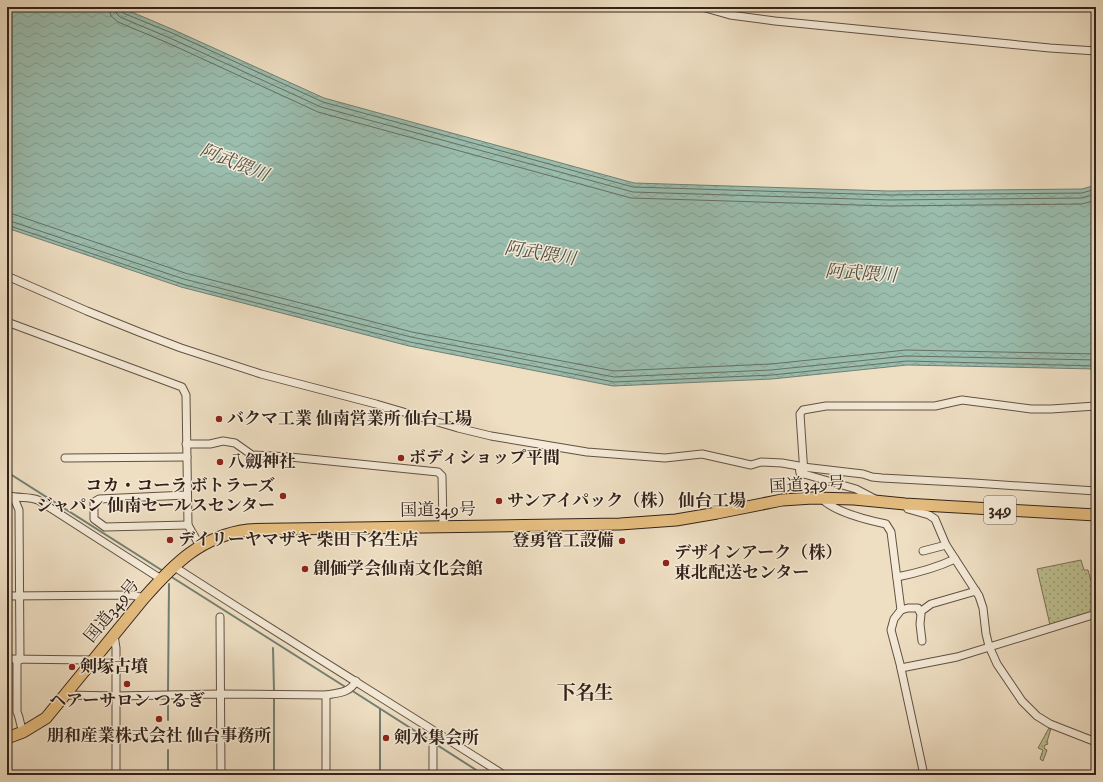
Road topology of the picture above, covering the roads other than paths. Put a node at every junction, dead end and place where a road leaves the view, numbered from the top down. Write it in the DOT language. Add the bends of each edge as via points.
graph roads {
  1 [pos="702,7"];
  2 [pos="1096,51"];
  3 [pos="7,276"];
  4 [pos="7,322"];
  5 [pos="1096,406"];
  6 [pos="186,444"];
  7 [pos="187,457"];
  8 [pos="65,458"];
  9 [pos="804,470"];
  10 [pos="1096,491"];
  11 [pos="187,495"];
  12 [pos="10,496"];
  13 [pos="822,498"];
  14 [pos="878,502"];
  15 [pos="905,504"];
  16 [pos="1096,515"];
  17 [pos="188,525"];
  18 [pos="443,527"];
  19 [pos="946,545"];
  20 [pos="200,546"];
  21 [pos="923,551"];
  22 [pos="955,559"];
  23 [pos="167,572"];
  24 [pos="896,577"];
  25 [pos="976,591"];
  26 [pos="7,596"];
  27 [pos="20,596"];
  28 [pos="144,598"];
  29 [pos="901,610"];
  30 [pos="920,612"];
  31 [pos="1096,614"];
  32 [pos="220,617"];
  33 [pos="114,635"];
  34 [pos="922,641"];
  35 [pos="989,646"];
  36 [pos="7,659"];
  37 [pos="18,660"];
  38 [pos="93,660"];
  39 [pos="901,668"];
  40 [pos="356,683"];
  41 [pos="220,694"];
  42 [pos="326,694"];
  43 [pos="66,695"];
  44 [pos="115,696"];
  45 [pos="23,732"];
  46 [pos="7,738"];
  47 [pos="1096,742"];
  48 [pos="433,745"];
  49 [pos="116,775"];
  50 [pos="220,775"];
  51 [pos="326,775"];
  52 [pos="433,775"];
  53 [pos="504,775"];
  54 [pos="924,775"];
  1 -- 2 [label="street" via="730,15 775,21"];
  3 -- 9 [label="street" via="181,348 261,374 484,435 602,454 665,458 702,454 751,466 762,462 782,463 798,466 800,473"];
  4 -- 6 [label="street" via="182,387 186,395"];
  5 -- 9 [label="street" via="1031,409 962,400 935,406 826,406 805,409 800,414"];
  6 -- 7 [label="street"];
  6 -- 18 [label="street" via="223,441 235,443 252,456 290,457 438,472 442,476"];
  7 -- 8 [label="street"];
  7 -- 11 [label="street"];
  9 -- 10 [label="street" via="863,474 882,478"];
  9 -- 14 [label="street" via="864,492"];
  11 -- 17 [label="street"];
  11 -- 17 [label="street" via="99,499 94,502 94,519 105,527"];
  12 -- 23 [label="street" via="38,500"];
  12 -- 27 [label="street" via="19,510"];
  13 -- 14 [label="highway, 国道349号 / 349"];
  13 -- 18 [label="highway, 国道349号 / 349" via="782,500 707,515 638,523"];
  13 -- 24 [label="street" via="850,514 886,524 890,532"];
  14 -- 15 [label="highway, 国道349号 / 349"];
  15 -- 16 [label="highway, 国道349号 / 349"];
  15 -- 19 [label="street" via="908,509 933,517"];
  17 -- 20 [label="street"];
  18 -- 20 [label="highway, 国道349号 / 349" via="248,530"];
  19 -- 21 [label="street"];
  19 -- 22 [label="street"];
  20 -- 23 [label="highway, 国道349号 / 349"];
  22 -- 24 [label="street" via="933,568"];
  22 -- 25 [label="street"];
  23 -- 28 [label="highway, 国道349号 / 349"];
  23 -- 40 [label="street" via="250,616"];
  24 -- 29 [label="street"];
  25 -- 30 [label="street" via="931,604"];
  25 -- 35 [label="street" via="983,608"];
  26 -- 27 [label="street"];
  27 -- 28 [label="street" via="132,595"];
  27 -- 37 [label="street"];
  28 -- 33 [label="highway, 国道349号 / 349"];
  29 -- 30 [label="street" via="918,608"];
  29 -- 39 [label="street" via="894,619 891,630"];
  30 -- 34 [label="street"];
  31 -- 35 [label="street"];
  32 -- 41 [label="street"];
  33 -- 38 [label="highway, 国道349号 / 349"];
  33 -- 44 [label="street"];
  35 -- 39 [label="street" via="956,657"];
  35 -- 47 [label="street" via="1011,687 1038,716 1057,728"];
  36 -- 37 [label="street"];
  37 -- 38 [label="street"];
  37 -- 45 [label="street" via="17,712"];
  38 -- 43 [label="highway, 国道349号 / 349"];
  39 -- 54 [label="street"];
  40 -- 42 [label="street" via="343,693"];
  40 -- 53 [label="street"];
  41 -- 42 [label="street"];
  41 -- 44 [label="street"];
  41 -- 50 [label="street"];
  42 -- 51 [label="street"];
  43 -- 44 [label="street"];
  43 -- 45 [label="highway, 国道349号 / 349" via="46,718"];
  44 -- 49 [label="street"];
  45 -- 46 [label="highway, 国道349号 / 349"];
  48 -- 52 [label="street"];
}
